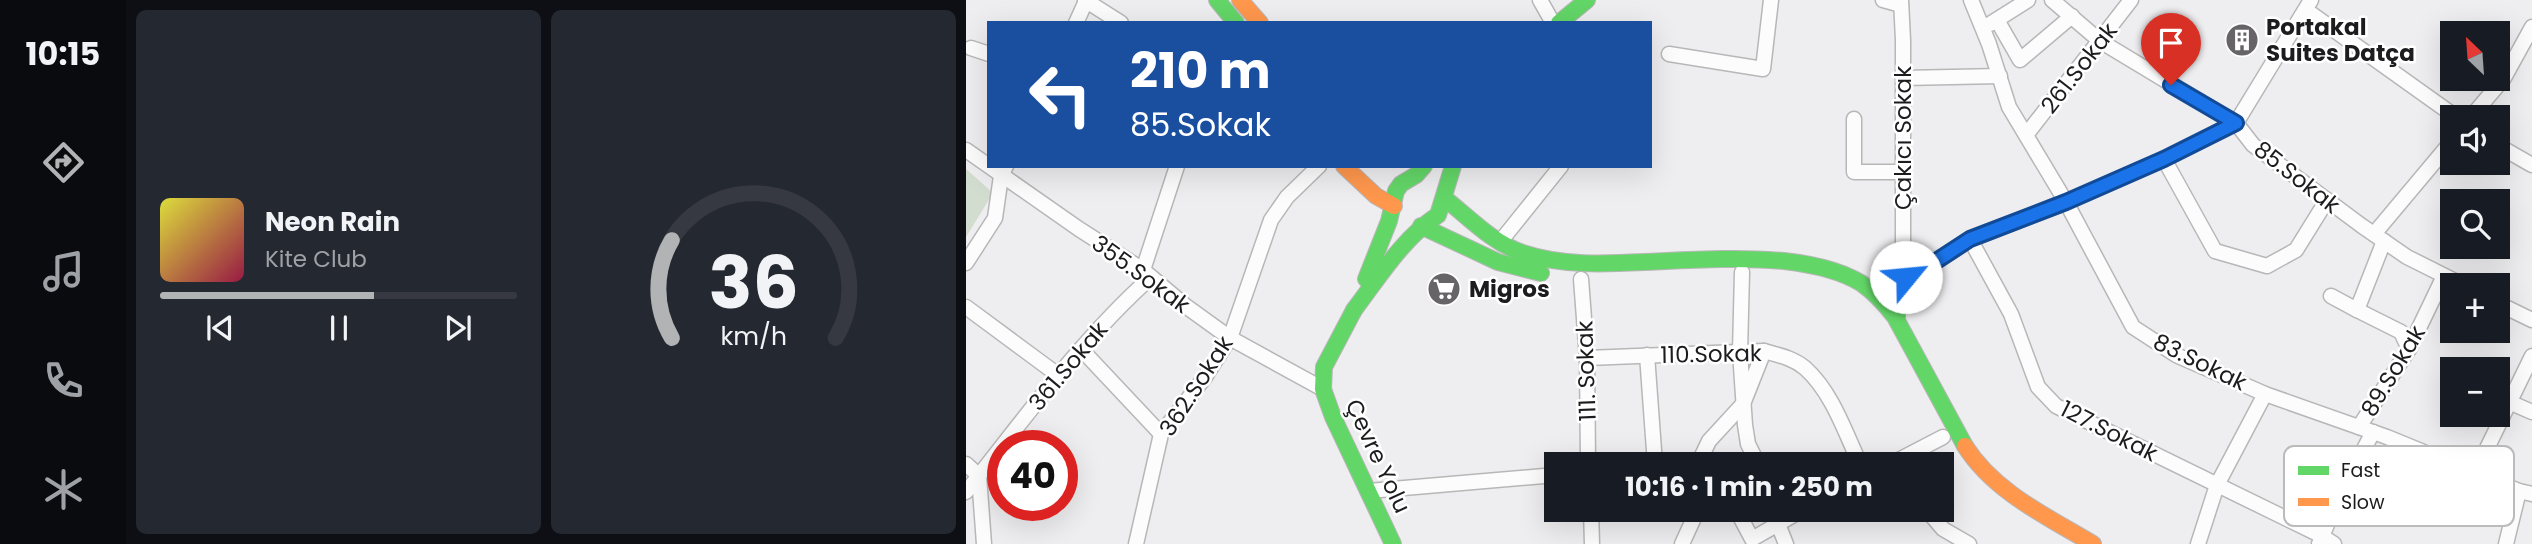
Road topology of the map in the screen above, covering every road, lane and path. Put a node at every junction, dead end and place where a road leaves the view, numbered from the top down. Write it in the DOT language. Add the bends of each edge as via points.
graph roads {
  1 [pos="1240,0"];
  2 [pos="1540,0"];
  3 [pos="1587,0"];
  4 [pos="1771,0"];
  5 [pos="1883,0"];
  6 [pos="1971,0"];
  7 [pos="2028,0"];
  8 [pos="2052,0"];
  9 [pos="2131,0"];
  10 [pos="1085,1"];
  11 [pos="1901,3"];
  12 [pos="2309,5"];
  13 [pos="2072,16"];
  14 [pos="1997,20"];
  15 [pos="1077,21"];
  16 [pos="1118,21"];
  17 [pos="1258,21"];
  18 [pos="1552,21"];
  19 [pos="1561,21"];
  20 [pos="2532,27"];
  21 [pos="1983,29"];
  22 [pos="2100,41"];
  23 [pos="971,48"];
  24 [pos="987,53"];
  25 [pos="1669,54"];
  26 [pos="2000,76"];
  27 [pos="1903,78"];
  28 [pos="2440,105"];
  29 [pos="2481,105"];
  30 [pos="1854,119"];
  31 [pos="2236,123"];
  32 [pos="2026,135"];
  33 [pos="966,150"];
  34 [pos="2510,152"];
  35 [pos="2440,157"];
  36 [pos="2164,159"];
  37 [pos="987,162"];
  38 [pos="2532,164"];
  39 [pos="1176,168"];
  40 [pos="1317,168"];
  41 [pos="1346,168"];
  42 [pos="1452,168"];
  43 [pos="1559,168"];
  44 [pos="1415,169"];
  45 [pos="1004,171"];
  46 [pos="1903,172"];
  47 [pos="1444,198"];
  48 [pos="2327,200"];
  49 [pos="2066,202"];
  50 [pos="1394,206"];
  51 [pos="1421,226"];
  52 [pos="2379,238"];
  53 [pos="1970,239"];
  54 [pos="1500,242"];
  55 [pos="966,263"];
  56 [pos="1742,272"];
  57 [pos="1147,274"];
  58 [pos="2440,274"];
  59 [pos="1906,277"];
  60 [pos="1581,279"];
  61 [pos="1862,284"];
  62 [pos="2440,284"];
  63 [pos="2330,296"];
  64 [pos="966,307"];
  65 [pos="2510,309"];
  66 [pos="1354,310"];
  67 [pos="2357,310"];
  68 [pos="1897,319"];
  69 [pos="2532,320"];
  70 [pos="1230,338"];
  71 [pos="1081,349"];
  72 [pos="2409,349"];
  73 [pos="1764,351"];
  74 [pos="1740,352"];
  75 [pos="1647,355"];
  76 [pos="2532,356"];
  77 [pos="1587,358"];
  78 [pos="1058,375"];
  79 [pos="1323,389"];
  80 [pos="2265,394"];
  81 [pos="2510,400"];
  82 [pos="2510,402"];
  83 [pos="1743,404"];
  84 [pos="2532,412"];
  85 [pos="2359,427"];
  86 [pos="2497,427"];
  87 [pos="2373,432"];
  88 [pos="1161,434"];
  89 [pos="1943,437"];
  90 [pos="2366,446"];
  91 [pos="2408,446"];
  92 [pos="2488,446"];
  93 [pos="1588,452"];
  94 [pos="1654,452"];
  95 [pos="1704,452"];
  96 [pos="1752,452"];
  97 [pos="1855,452"];
  98 [pos="1914,452"];
  99 [pos="966,464"];
  100 [pos="979,475"];
  101 [pos="1544,476"];
  102 [pos="2217,485"];
  103 [pos="1368,491"];
  104 [pos="966,492"];
  105 [pos="2525,493"];
  106 [pos="2284,520"];
  107 [pos="1591,522"];
  108 [pos="1692,522"];
  109 [pos="1741,522"];
  110 [pos="1777,522"];
  111 [pos="1783,522"];
  112 [pos="1937,522"];
  113 [pos="2514,524"];
  114 [pos="1778,525"];
  115 [pos="2296,526"];
  116 [pos="2513,526"];
  117 [pos="2325,541"];
  118 [pos="1749,542"];
  119 [pos="1962,542"];
  120 [pos="984,544"];
  121 [pos="1136,544"];
  122 [pos="1393,544"];
  123 [pos="1592,544"];
  124 [pos="1682,544"];
  125 [pos="1786,544"];
  126 [pos="2068,544"];
  127 [pos="2093,544"];
  128 [pos="2198,544"];
  129 [pos="2507,544"];
  1 -- 17 [label="main road"];
  2 -- 18 [label="street"];
  3 -- 19 [label="main road"];
  4 -- 25 [label="street" via="1763,69"];
  5 -- 11 [label="street"];
  6 -- 21 [label="street, 83.Sokak"];
  7 -- 14 [label="street"];
  8 -- 13 [label="street, 85.Sokak"];
  9 -- 22 [label="street, 261.Sokak"];
  10 -- 15 [label="street"];
  10 -- 16 [label="street"];
  11 -- 27 [label="street, Çakıcı Sokak"];
  12 -- 28 [label="street"];
  12 -- 31 [label="street"];
  13 -- 14 [label="street" via="2020,60"];
  13 -- 22 [label="street, 85.Sokak"];
  14 -- 21 [label="street"];
  20 -- 29 [label="street" via="2504,78"];
  21 -- 26 [label="street, 83.Sokak"];
  22 -- 31 [label="street, 85.Sokak"];
  22 -- 32 [label="street, 261.Sokak"];
  23 -- 24 [label="street"];
  26 -- 27 [label="street"];
  26 -- 32 [label="street, 83.Sokak" via="2009,107"];
  27 -- 46 [label="street, Çakıcı Sokak"];
  30 -- 46 [label="street" via="1854,172"];
  31 -- 36 [label="street"];
  31 -- 48 [label="street, 85.Sokak" via="2253,145"];
  32 -- 49 [label="street, 83.Sokak"];
  33 -- 37 [label="street, 355.Sokak"];
  34 -- 38 [label="street"];
  35 -- 52 [label="street"];
  36 -- 48 [label="street" via="2215,251 2267,266 2296,250"];
  36 -- 49 [label="street"];
  39 -- 57 [label="street, 361.Sokak"];
  40 -- 70 [label="street, 362.Sokak" via="1271,220"];
  41 -- 50 [label="main road" via="1376,197"];
  42 -- 47 [label="main road"];
  43 -- 54 [label="street"];
  44 -- 47 [label="main road" via="1437,185"];
  44 -- 50 [label="main road" via="1396,191"];
  45 -- 55 [label="street" via="995,218"];
  45 -- 57 [label="street, 355.Sokak"];
  46 -- 59 [label="street, Çakıcı Sokak"];
  47 -- 51 [label="main road" via="1438,215"];
  47 -- 54 [label="main road"];
  48 -- 52 [label="street, 85.Sokak"];
  49 -- 53 [label="main road"];
  49 -- 80 [label="street, 83.Sokak" via="2133,327 2176,355"];
  50 -- 51 [label="main road" via="1403,219"];
  50 -- 66 [label="main road"];
  51 -- 60 [label="main road" via="1498,262"];
  51 -- 66 [label="main road"];
  52 -- 58 [label="street, 85.Sokak"];
  52 -- 67 [label="street"];
  53 -- 59 [label="main road"];
  53 -- 102 [label="street, 127.Sokak" via="2011,314 2038,387 2056,406"];
  54 -- 61 [label="main road" via="1561,264 1771,260 1818,265"];
  56 -- 60 [label="main road"];
  56 -- 74 [label="street"];
  56 -- 89 [label="main road" via="1807,279 1856,298 1899,347"];
  57 -- 70 [label="street, 355.Sokak"];
  57 -- 71 [label="street, 361.Sokak"];
  59 -- 61 [label="main road"];
  59 -- 68 [label="main road" via="1894,302"];
  60 -- 77 [label="street, 111. Sokak"];
  61 -- 68 [label="main road"];
  62 -- 72 [label="street, 89.Sokak"];
  63 -- 67 [label="street"];
  64 -- 78 [label="street"];
  65 -- 69 [label="street"];
  66 -- 79 [label="main road, Çevre Yolu" via="1324,367"];
  67 -- 72 [label="street" via="2401,332"];
  68 -- 127 [label="main road" via="1970,455 2000,484"];
  70 -- 79 [label="street, 355.Sokak"];
  70 -- 88 [label="street, 362.Sokak"];
  71 -- 78 [label="street, 361.Sokak"];
  71 -- 88 [label="street"];
  72 -- 85 [label="street, 89.Sokak"];
  73 -- 74 [label="street, 110.Sokak"];
  73 -- 83 [label="street"];
  73 -- 97 [label="street, 110.Sokak" via="1804,368 1835,409"];
  74 -- 75 [label="street, 110.Sokak"];
  74 -- 83 [label="street"];
  75 -- 77 [label="street, 110.Sokak"];
  75 -- 94 [label="street"];
  76 -- 81 [label="street"];
  77 -- 93 [label="street, 111. Sokak"];
  78 -- 100 [label="street, 361.Sokak"];
  79 -- 103 [label="main road, Çevre Yolu"];
  80 -- 85 [label="street, 83.Sokak"];
  80 -- 102 [label="street"];
  82 -- 84 [label="street"];
  83 -- 95 [label="street"];
  83 -- 96 [label="street"];
  85 -- 87 [label="street, 83.Sokak"];
  86 -- 92 [label="street"];
  87 -- 90 [label="street, 89.Sokak"];
  87 -- 91 [label="street, 83.Sokak"];
  88 -- 121 [label="street, 362.Sokak"];
  89 -- 98 [label="street"];
  89 -- 126 [label="main road" via="1981,486"];
  99 -- 100 [label="street"];
  100 -- 104 [label="street, 361.Sokak"];
  100 -- 120 [label="street"];
  101 -- 103 [label="street"];
  102 -- 106 [label="street, 127.Sokak"];
  102 -- 128 [label="street"];
  103 -- 122 [label="main road, Çevre Yolu"];
  105 -- 113 [label="street"];
  107 -- 123 [label="street"];
  108 -- 124 [label="street"];
  109 -- 118 [label="street"];
  110 -- 114 [label="street"];
  111 -- 114 [label="street"];
  112 -- 119 [label="street"];
  114 -- 118 [label="street"];
  114 -- 125 [label="street"];
  115 -- 117 [label="street, 127.Sokak"];
  116 -- 129 [label="street"];
}
